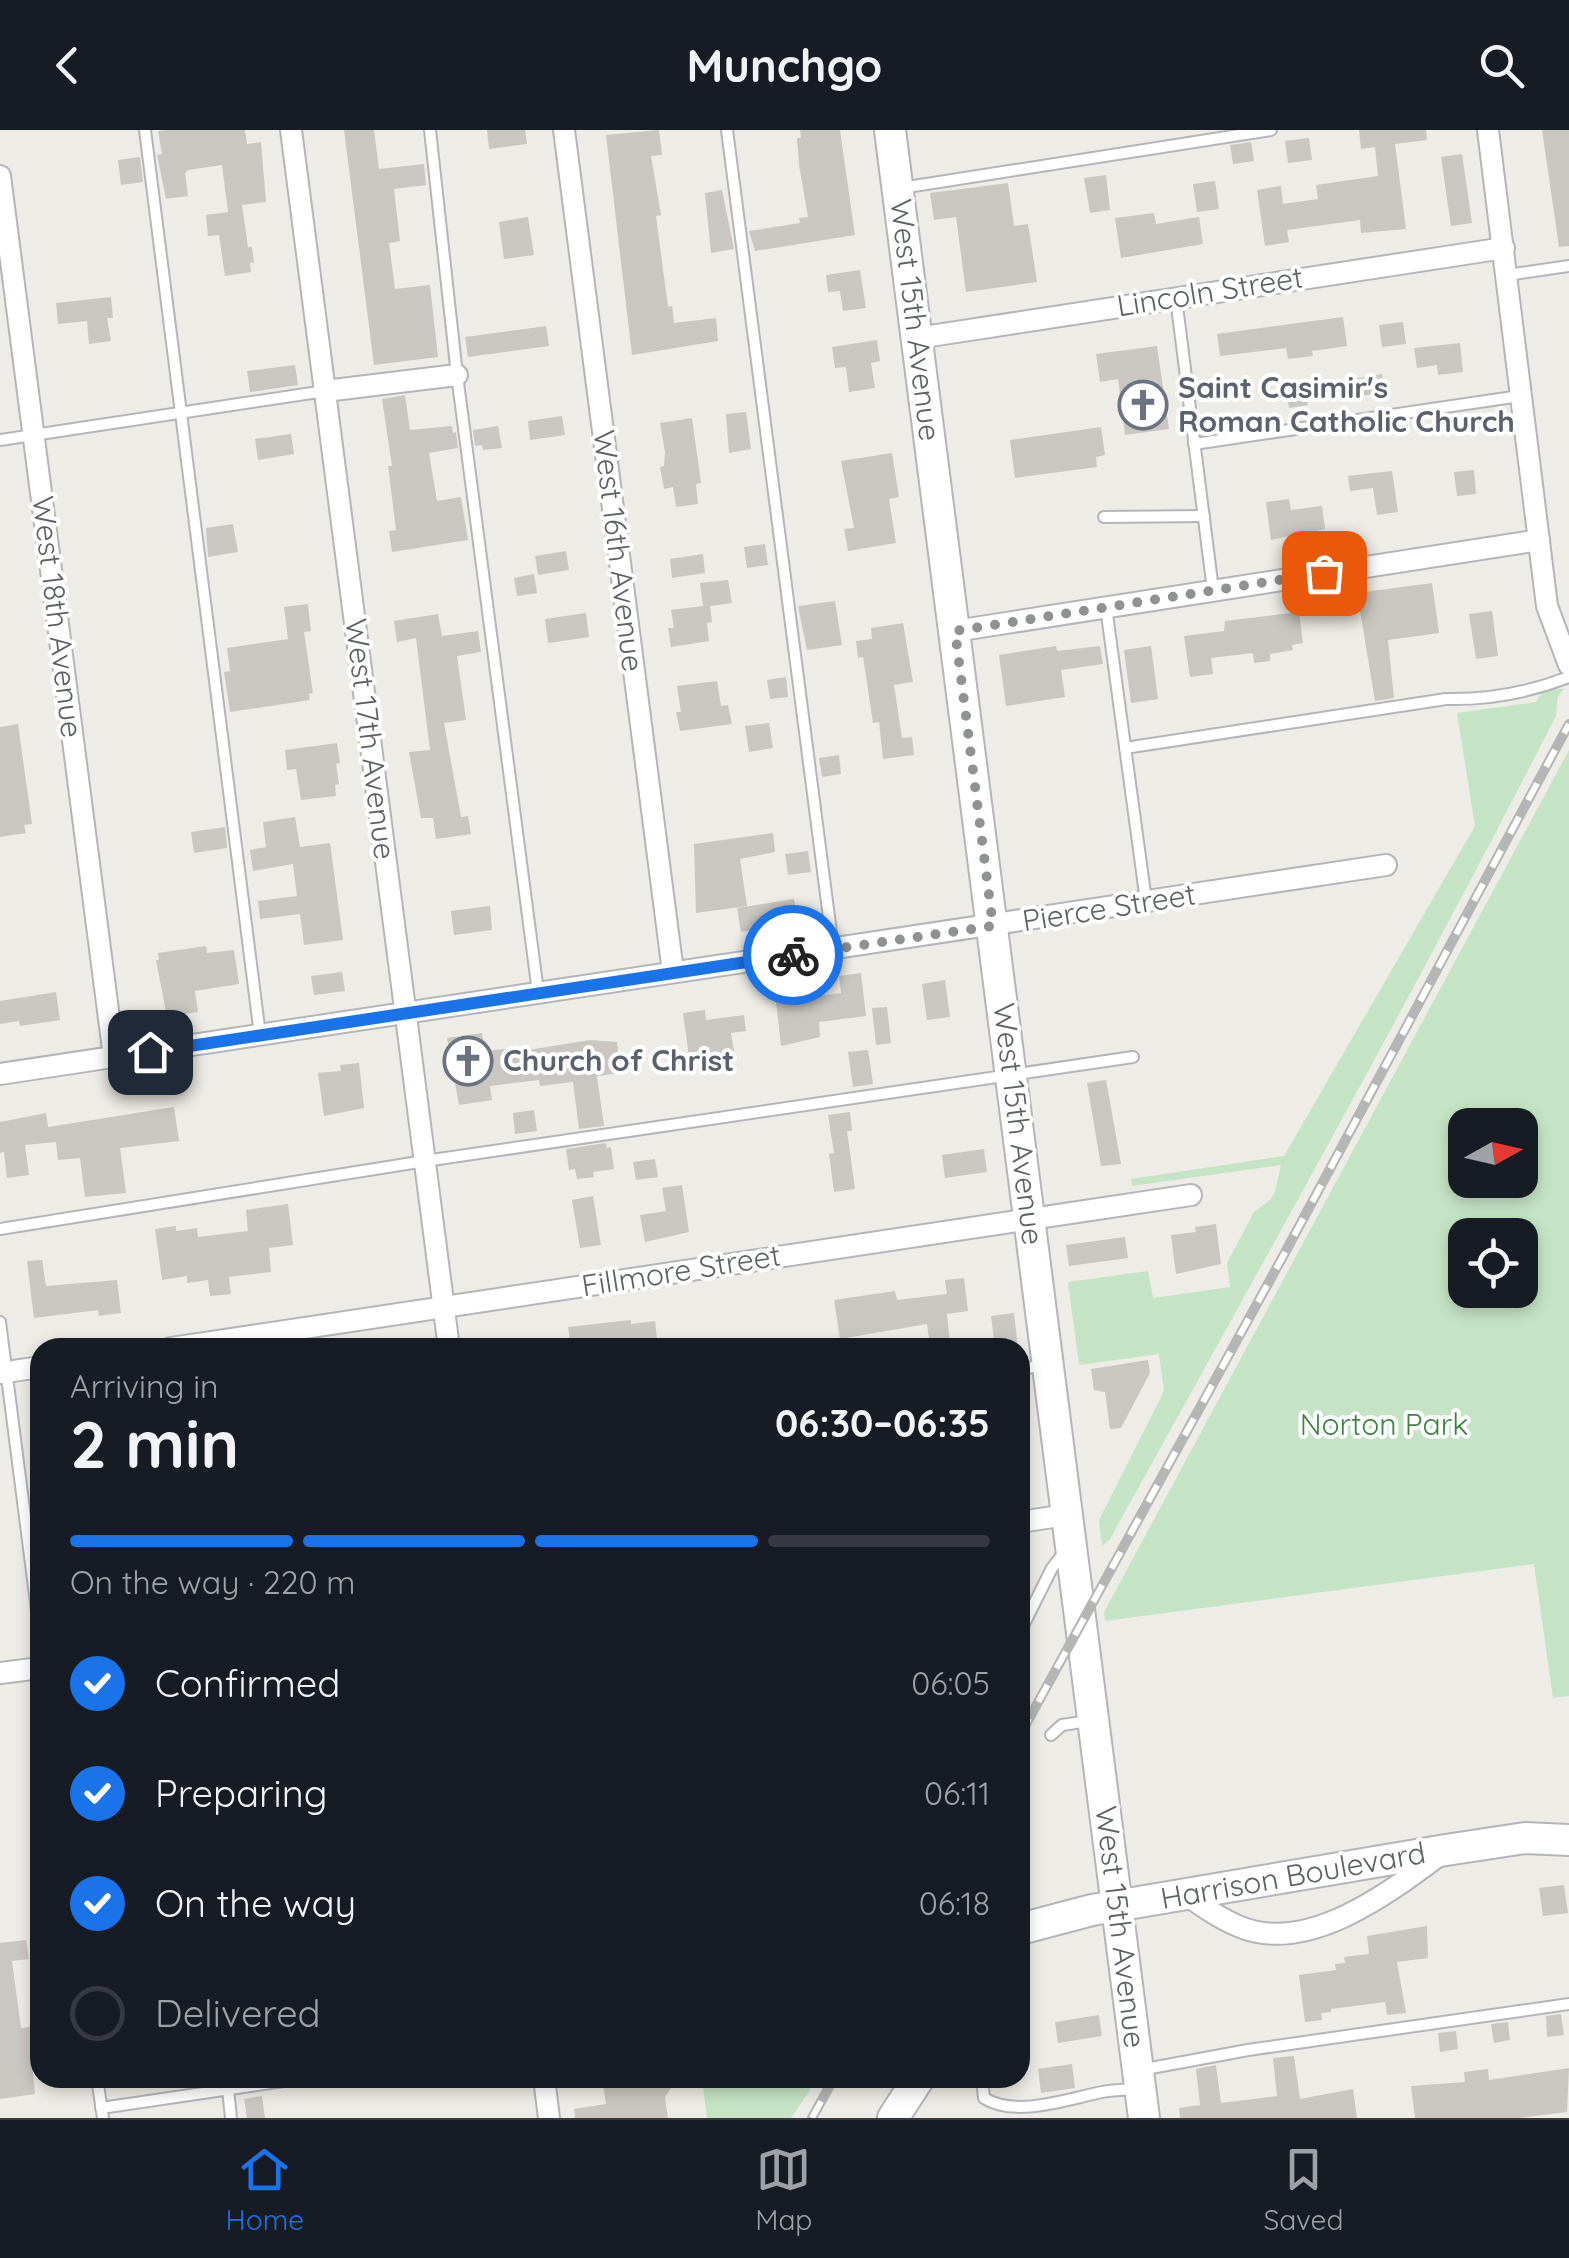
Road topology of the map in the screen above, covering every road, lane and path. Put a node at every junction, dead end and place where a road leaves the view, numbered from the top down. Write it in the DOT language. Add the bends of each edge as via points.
graph roads {
  1 [pos="145,130"];
  2 [pos="291,130"];
  3 [pos="430,130"];
  4 [pos="564,130"];
  5 [pos="727,130"];
  6 [pos="890,130"];
  7 [pos="1271,130"];
  8 [pos="1488,130"];
  9 [pos="0,176"];
  10 [pos="898,188"];
  11 [pos="1504,248"];
  12 [pos="1569,266"];
  13 [pos="1507,275"];
  14 [pos="1176,298"];
  15 [pos="917,338"];
  16 [pos="457,374"];
  17 [pos="325,391"];
  18 [pos="1521,396"];
  19 [pos="183,412"];
  20 [pos="33,435"];
  21 [pos="0,440"];
  22 [pos="1194,444"];
  23 [pos="1204,516"];
  24 [pos="1104,517"];
  25 [pos="1538,540"];
  26 [pos="1213,590"];
  27 [pos="1106,607"];
  28 [pos="955,631"];
  29 [pos="1569,665"];
  30 [pos="1569,677"];
  31 [pos="1125,748"];
  32 [pos="1386,865"];
  33 [pos="1146,902"];
  34 [pos="993,926"];
  35 [pos="833,949"];
  36 [pos="673,972"];
  37 [pos="538,993"];
  38 [pos="406,1013"];
  39 [pos="260,1035"];
  40 [pos="114,1057"];
  41 [pos="1133,1057"];
  42 [pos="0,1074"];
  43 [pos="1011,1074"];
  44 [pos="425,1161"];
  45 [pos="1191,1195"];
  46 [pos="1030,1219"];
  47 [pos="0,1229"];
  48 [pos="444,1307"];
  49 [pos="0,1322"];
  50 [pos="238,1338"];
  51 [pos="448,1338"];
  52 [pos="1034,1367"];
  53 [pos="30,1369"];
  54 [pos="3,1373"];
  55 [pos="30,1515"];
  56 [pos="1066,1515"];
  57 [pos="25,1516"];
  58 [pos="1030,1520"];
  59 [pos="1070,1546"];
  60 [pos="30,1555"];
  61 [pos="1030,1612"];
  62 [pos="30,1670"];
  63 [pos="0,1674"];
  64 [pos="1094,1720"];
  65 [pos="1051,1735"];
  66 [pos="1569,1840"];
  67 [pos="1446,1850"];
  68 [pos="1184,1894"];
  69 [pos="1119,1905"];
  70 [pos="1030,1924"];
  71 [pos="1569,2004"];
  72 [pos="98,2088"];
  73 [pos="241,2088"];
  74 [pos="545,2088"];
  75 [pos="913,2088"];
  76 [pos="983,2088"];
  77 [pos="228,2090"];
  78 [pos="1141,2092"];
  79 [pos="102,2113"];
  80 [pos="231,2118"];
  81 [pos="549,2118"];
  82 [pos="893,2118"];
  1 -- 19 [label="lane"];
  2 -- 17 [label="street, West 17th Avenue"];
  3 -- 16 [label="lane"];
  4 -- 36 [label="street, West 16th Avenue"];
  5 -- 35 [label="lane"];
  6 -- 10 [label="main road, West 15th Avenue"];
  7 -- 10 [label="lane"];
  8 -- 11 [label="street"];
  9 -- 20 [label="street, West 18th Avenue"];
  10 -- 15 [label="main road, West 15th Avenue"];
  11 -- 13 [label="street"];
  11 -- 14 [label="street, Lincoln Street"];
  12 -- 13 [label="lane"];
  13 -- 18 [label="street"];
  14 -- 15 [label="street, Lincoln Street"];
  14 -- 22 [label="lane"];
  15 -- 28 [label="main road, West 15th Avenue"];
  16 -- 17 [label="street"];
  16 -- 37 [label="lane"];
  17 -- 19 [label="lane"];
  17 -- 38 [label="street, West 17th Avenue"];
  18 -- 22 [label="lane"];
  18 -- 25 [label="street"];
  19 -- 20 [label="lane"];
  19 -- 39 [label="lane"];
  20 -- 21 [label="lane"];
  20 -- 40 [label="street, West 18th Avenue"];
  22 -- 23 [label="lane"];
  23 -- 24 [label="lane"];
  23 -- 26 [label="lane"];
  25 -- 26 [label="street"];
  25 -- 29 [label="street" via="1551,621"];
  26 -- 27 [label="street"];
  27 -- 28 [label="street"];
  27 -- 31 [label="lane"];
  28 -- 34 [label="main road, West 15th Avenue"];
  30 -- 31 [label="lane" via="1532,692 1446,698"];
  31 -- 33 [label="lane"];
  32 -- 33 [label="street, Pierce Street"];
  33 -- 34 [label="street, Pierce Street"];
  34 -- 35 [label="street, Pierce Street"];
  34 -- 43 [label="main road, West 15th Avenue"];
  35 -- 36 [label="street, Pierce Street"];
  36 -- 37 [label="street, Pierce Street"];
  37 -- 38 [label="street, Pierce Street"];
  38 -- 39 [label="street, Pierce Street"];
  38 -- 44 [label="street, West 17th Avenue"];
  39 -- 40 [label="street, Pierce Street"];
  40 -- 42 [label="street, Pierce Street"];
  41 -- 43 [label="lane"];
  43 -- 44 [label="lane"];
  43 -- 46 [label="main road, West 15th Avenue"];
  44 -- 47 [label="lane"];
  44 -- 48 [label="street, West 17th Avenue"];
  45 -- 46 [label="street, Fillmore Street"];
  46 -- 48 [label="street, Fillmore Street"];
  46 -- 52 [label="main road, West 15th Avenue"];
  48 -- 50 [label="street, Fillmore Street"];
  48 -- 51 [label="street, West 17th Avenue"];
  49 -- 54 [label="lane"];
  52 -- 56 [label="main road, West 15th Avenue"];
  53 -- 54 [label="street"];
  54 -- 57 [label="lane"];
  55 -- 57 [label="lane"];
  56 -- 58 [label="street"];
  56 -- 59 [label="main road, West 15th Avenue"];
  57 -- 60 [label="lane"];
  59 -- 61 [label="lane"];
  59 -- 64 [label="main road, West 15th Avenue"];
  62 -- 63 [label="street"];
  64 -- 65 [label="lane"];
  64 -- 69 [label="main road, West 15th Avenue"];
  66 -- 67 [label="main road, Harrison Boulevard" via="1525,1838"];
  67 -- 68 [label="main road, Harrison Boulevard"];
  67 -- 68 [label="street" via="1384,1894 1306,1931 1250,1930"];
  68 -- 69 [label="main road, Harrison Boulevard"];
  69 -- 70 [label="main road, Harrison Boulevard"];
  69 -- 78 [label="main road, West 15th Avenue"];
  71 -- 78 [label="lane" via="1248,2050"];
  72 -- 79 [label="lane"];
  73 -- 77 [label="lane"];
  74 -- 81 [label="street"];
  75 -- 82 [label="main road"];
  76 -- 78 [label="lane" via="995,2107 1029,2109 1100,2092"];
  77 -- 79 [label="lane"];
  77 -- 80 [label="lane"];
}
